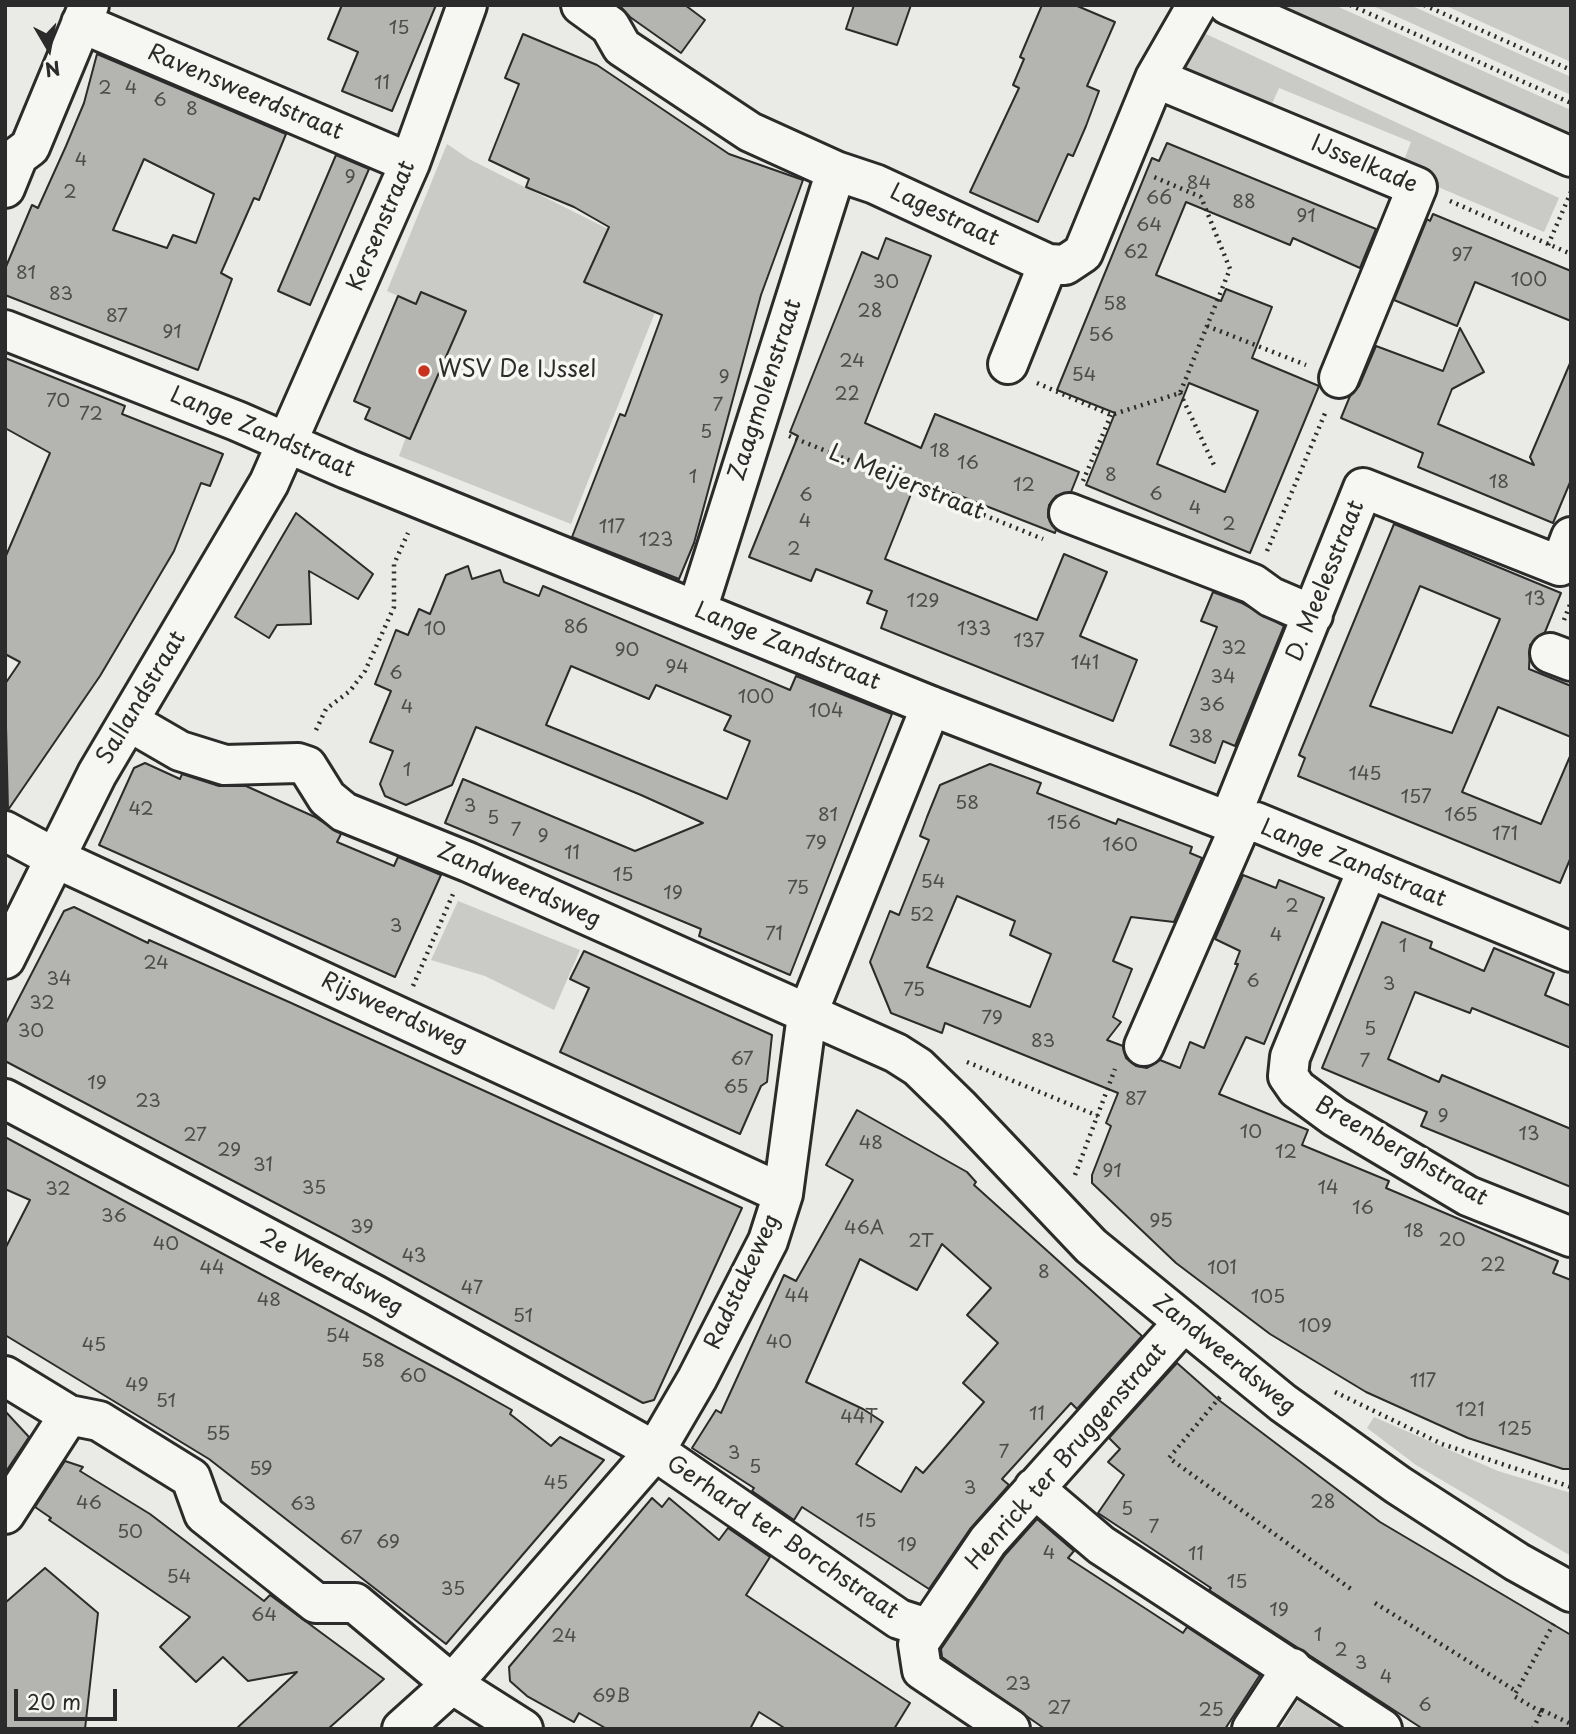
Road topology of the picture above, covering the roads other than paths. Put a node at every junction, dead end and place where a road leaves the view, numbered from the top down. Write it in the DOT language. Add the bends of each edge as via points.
graph roads {
  1 [pos="467,5"];
  2 [pos="581,5"];
  3 [pos="1197,5"];
  4 [pos="1228,5"];
  5 [pos="85,14"];
  6 [pos="1155,78"];
  7 [pos="1571,157"];
  8 [pos="410,163"];
  9 [pos="836,171"];
  10 [pos="5,188"];
  11 [pos="1048,264"];
  12 [pos="5,330"];
  13 [pos="1009,364"];
  14 [pos="1339,378"];
  15 [pos="287,442"];
  16 [pos="1062,529"];
  17 [pos="1571,537"];
  18 [pos="697,610"];
  19 [pos="1312,615"];
  20 [pos="930,706"];
  21 [pos="130,722"];
  22 [pos="1234,823"];
  23 [pos="5,831"];
  24 [pos="57,859"];
  25 [pos="1367,870"];
  26 [pos="1568,942"];
  27 [pos="5,959"];
  28 [pos="807,1015"];
  29 [pos="1144,1045"];
  30 [pos="5,1099"];
  31 [pos="783,1194"];
  32 [pos="1571,1237"];
  33 [pos="1184,1322"];
  34 [pos="5,1376"];
  35 [pos="69,1415"];
  36 [pos="655,1451"];
  37 [pos="1034,1488"];
  38 [pos="5,1514"];
  39 [pos="1571,1592"];
  40 [pos="928,1628"];
  41 [pos="1292,1668"];
  42 [pos="452,1684"];
  43 [pos="402,1729"];
  44 [pos="523,1729"];
  45 [pos="1010,1729"];
  46 [pos="1252,1729"];
  47 [pos="1382,1729"];
  1 -- 8 [label="street, Kersenstraat"];
  2 -- 9 [label="street, Lagestraat" via="610,26 622,47 750,132"];
  3 -- 6 [label="street"];
  4 -- 7 [label="street"];
  5 -- 8 [label="street, Ravensweerdstraat"];
  5 -- 10 [label="street" via="30,147 18,156"];
  6 -- 11 [label="street" via="1083,253 1065,265"];
  6 -- 14 [label="street, IJsselkade" via="1417,187"];
  8 -- 15 [label="street, Kersenstraat"];
  9 -- 11 [label="street, Lagestraat" via="875,184"];
  9 -- 18 [label="street, Zaagmolenstraat"];
  11 -- 13 [label="street"];
  12 -- 15 [label="street, Lange Zandstraat"];
  15 -- 18 [label="street, Lange Zandstraat"];
  15 -- 21 [label="street, Sallandstraat" via="269,483"];
  16 -- 19 [label="street" via="1253,584"];
  17 -- 19 [label="street, D. Meelesstraat" via="1560,566 1363,488"];
  18 -- 20 [label="street, Lange Zandstraat"];
  19 -- 22 [label="street, D. Meelesstraat"];
  20 -- 22 [label="street, Lange Zandstraat"];
  20 -- 28 [label="street, Radstakeweg"];
  21 -- 24 [label="street, Sallandstraat" via="97,774"];
  21 -- 28 [label="street, Zandweerdsweg" via="180,751 225,765 307,766 327,798 344,812 468,862"];
  22 -- 25 [label="street, Lange Zandstraat" via="1256,822"];
  22 -- 29 [label="street, D. Meelesstraat"];
  23 -- 24 [label="street, Rijsweerdsweg"];
  24 -- 27 [label="street, Sallandstraat"];
  24 -- 31 [label="street, Rijsweerdsweg"];
  25 -- 26 [label="street, Lange Zandstraat"];
  25 -- 32 [label="street, Breenberghstraat" via="1290,1057 1289,1076 1297,1089 1335,1118 1468,1196"];
  28 -- 31 [label="street, Radstakeweg"];
  28 -- 33 [label="street, Zandweerdsweg" via="918,1067 1091,1246"];
  30 -- 36 [label="street, 2e Weerdsweg"];
  31 -- 36 [label="street, Radstakeweg" via="768,1241"];
  33 -- 37 [label="street, Henrick ter Bruggenstraat"];
  33 -- 39 [label="street, Zandweerdsweg" via="1334,1442 1517,1562"];
  34 -- 35 [label="street"];
  35 -- 38 [label="street"];
  35 -- 42 [label="street" via="99,1421 191,1478 204,1514 316,1603 355,1603"];
  36 -- 40 [label="street, Gerhard ter Borchstraat" via="900,1619"];
  36 -- 42 [label="street, Radstakeweg"];
  37 -- 40 [label="street, Henrick ter Bruggenstraat" via="988,1541"];
  37 -- 41 [label="street" via="1101,1545"];
  40 -- 45 [label="street, Gerhard ter Borchstraat" via="918,1644 922,1670"];
  41 -- 46 [label="street"];
  41 -- 47 [label="street"];
  42 -- 43 [label="street, Radstakeweg"];
  42 -- 44 [label="street"];
}
